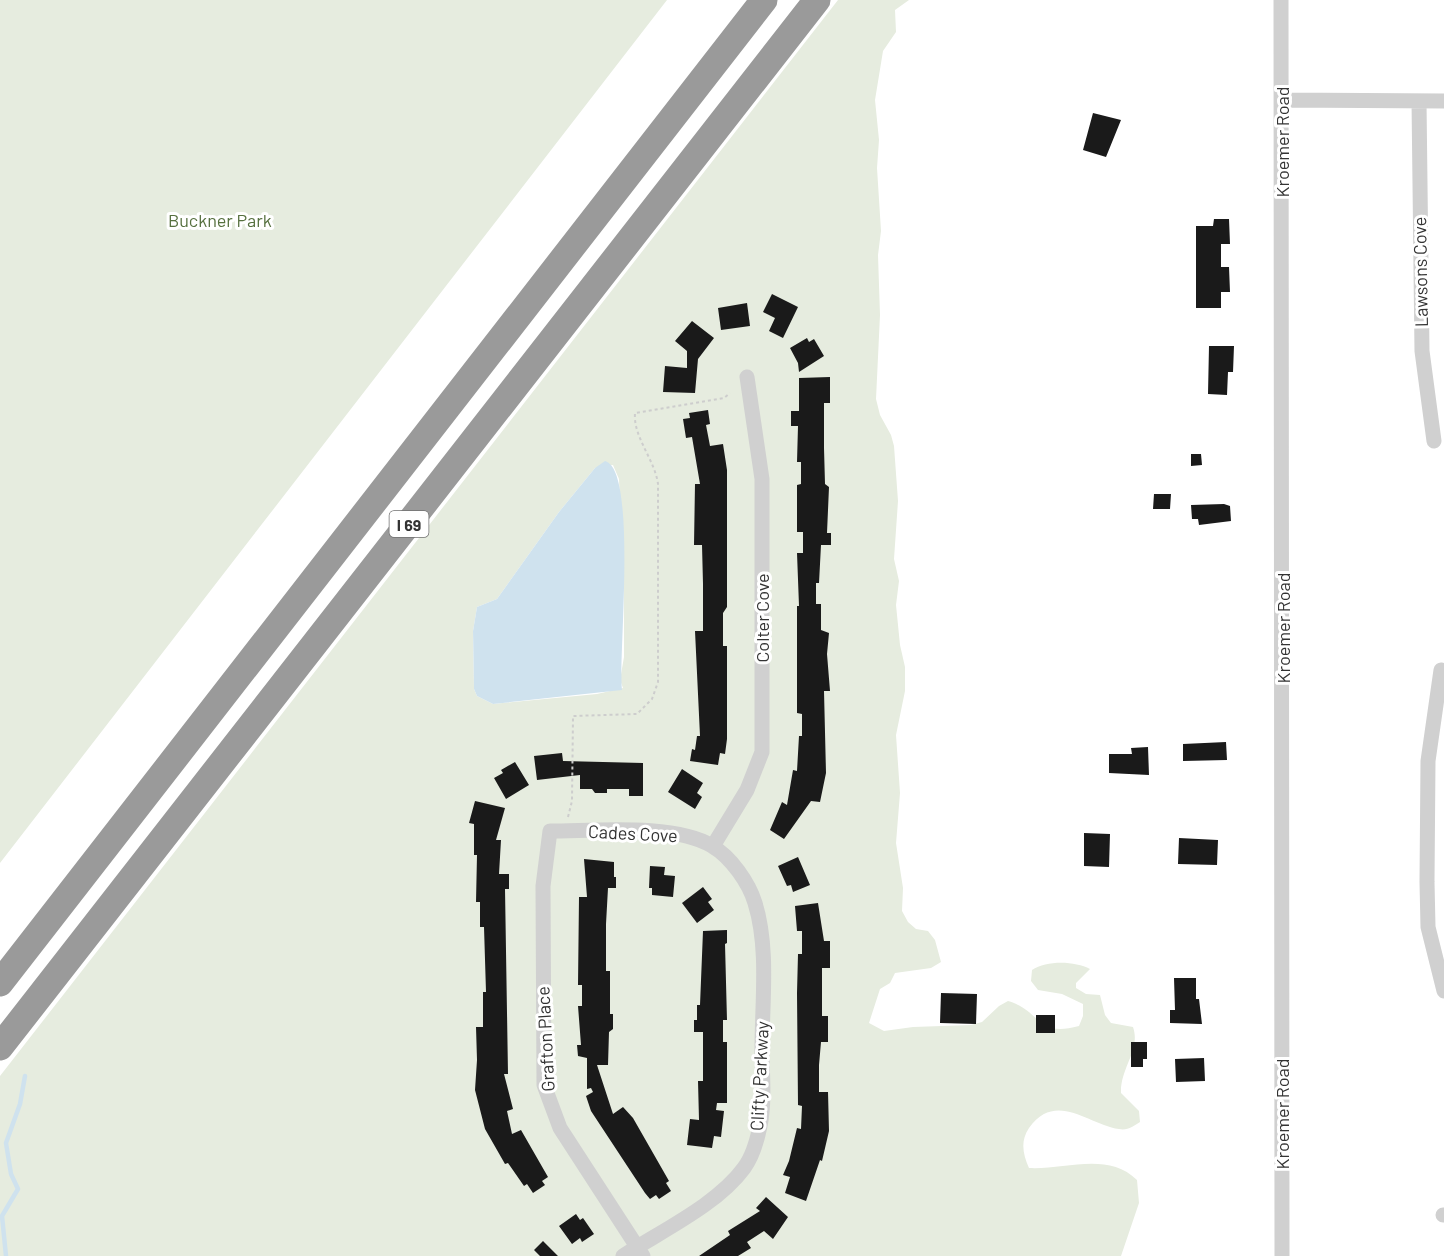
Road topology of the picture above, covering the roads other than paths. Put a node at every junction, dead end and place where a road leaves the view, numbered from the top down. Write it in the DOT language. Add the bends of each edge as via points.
graph roads {
  1 [pos="764,0"];
  2 [pos="817,0"];
  3 [pos="1281,0"];
  4 [pos="1281,100"];
  5 [pos="1419,101"];
  6 [pos="1444,101"];
  7 [pos="747,377"];
  8 [pos="1434,441"];
  9 [pos="1441,670"];
  10 [pos="550,831"];
  11 [pos="713,846"];
  12 [pos="0,983"];
  13 [pos="1444,991"];
  14 [pos="0,1047"];
  15 [pos="640,1251"];
  16 [pos="623,1256"];
  17 [pos="1282,1256"];
  1 -- 12 [label="highway, I 69"];
  2 -- 14 [label="highway, I 69"];
  3 -- 4 [label="street, Kroemer Road"];
  4 -- 5 [label="street"];
  4 -- 17 [label="street, Kroemer Road"];
  5 -- 6 [label="street"];
  5 -- 8 [label="street, Lawsons Cove" via="1422,351"];
  7 -- 11 [label="street, Colter Cove" via="762,479 762,752 750,783"];
  9 -- 13 [label="street" via="1428,761 1427,882 1428,927"];
  10 -- 11 [label="street, Cades Cove" via="669,832"];
  10 -- 15 [label="street, Grafton Place" via="543,886 544,1085 560,1128"];
  11 -- 15 [label="street, Clifty Parkway" via="746,884 759,919 760,1125 753,1152 726,1189"];
  15 -- 16 [label="street, Clifty Parkway"];
}
